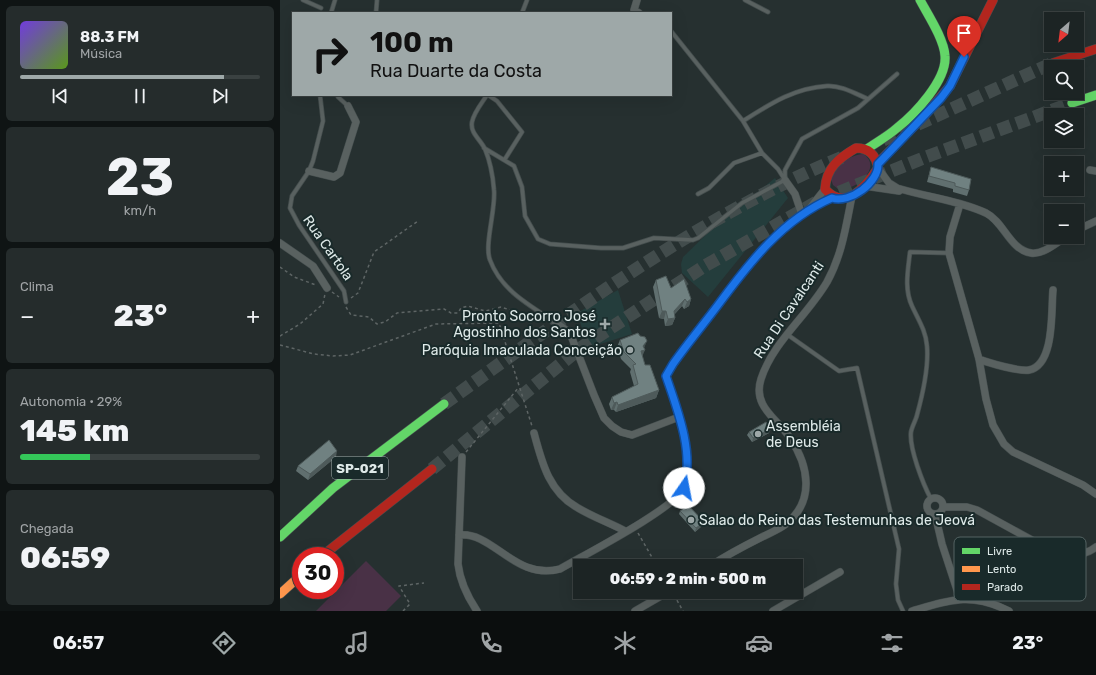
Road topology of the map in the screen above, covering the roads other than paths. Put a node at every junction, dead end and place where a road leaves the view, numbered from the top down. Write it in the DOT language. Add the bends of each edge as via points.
graph roads {
  1 [pos="303,0"];
  2 [pos="335,0"];
  3 [pos="377,0"];
  4 [pos="527,0"];
  5 [pos="637,0"];
  6 [pos="745,0"];
  7 [pos="920,0"];
  8 [pos="993,0"];
  9 [pos="321,8"];
  10 [pos="331,12"];
  11 [pos="376,12"];
  12 [pos="522,12"];
  13 [pos="637,12"];
  14 [pos="768,12"];
  15 [pos="672,32"];
  16 [pos="1096,49"];
  17 [pos="1064,60"];
  18 [pos="897,74"];
  19 [pos="1096,95"];
  20 [pos="320,96"];
  21 [pos="338,96"];
  22 [pos="486,96"];
  23 [pos="489,96"];
  24 [pos="868,99"];
  25 [pos="1072,102"];
  26 [pos="348,106"];
  27 [pos="743,121"];
  28 [pos="484,148"];
  29 [pos="867,149"];
  30 [pos="762,153"];
  31 [pos="505,159"];
  32 [pos="878,166"];
  33 [pos="309,171"];
  34 [pos="785,180"];
  35 [pos="865,186"];
  36 [pos="825,189"];
  37 [pos="907,191"];
  38 [pos="698,194"];
  39 [pos="852,196"];
  40 [pos="832,198"];
  41 [pos="960,204"];
  42 [pos="805,213"];
  43 [pos="1096,221"];
  44 [pos="1084,227"];
  45 [pos="280,243"];
  46 [pos="1054,244"];
  47 [pos="949,253"];
  48 [pos="327,288"];
  49 [pos="1053,290"];
  50 [pos="346,302"];
  51 [pos="554,322"];
  52 [pos="788,335"];
  53 [pos="979,359"];
  54 [pos="444,404"];
  55 [pos="679,417"];
  56 [pos="534,433"];
  57 [pos="462,457"];
  58 [pos="432,469"];
  59 [pos="1096,494"];
  60 [pos="931,499"];
  61 [pos="943,508"];
  62 [pos="934,514"];
  63 [pos="626,531"];
  64 [pos="280,536"];
  65 [pos="459,536"];
  66 [pos="1026,537"];
  67 [pos="333,547"];
  68 [pos="1096,547"];
  69 [pos="1086,553"];
  70 [pos="723,559"];
  71 [pos="840,572"];
  72 [pos="954,581"];
  73 [pos="292,583"];
  74 [pos="280,594"];
  75 [pos="656,599"];
  76 [pos="954,600"];
  77 [pos="976,601"];
  78 [pos="477,611"];
  79 [pos="635,611"];
  80 [pos="773,611"];
  81 [pos="904,611"];
  82 [pos="912,611"];
  83 [pos="1009,611"];
  1 -- 9 [label="lane"];
  2 -- 10 [label="lane"];
  3 -- 11 [label="lane"];
  4 -- 12 [label="lane"];
  5 -- 13 [label="street"];
  6 -- 14 [label="lane"];
  7 -- 29 [label="main road" via="945,56 941,76 931,93 898,128"];
  8 -- 32 [label="main road" via="950,86"];
  15 -- 27 [label="lane"];
  16 -- 17 [label="main road"];
  18 -- 24 [label="lane"];
  19 -- 25 [label="main road"];
  20 -- 33 [label="lane, Rua Cartola" via="322,121"];
  21 -- 26 [label="lane"];
  22 -- 28 [label="lane" via="472,122 472,130"];
  23 -- 31 [label="lane" via="497,101 522,132"];
  24 -- 27 [label="lane" via="850,91 828,86 787,94"];
  24 -- 34 [label="lane" via="858,108 802,139 785,170"];
  26 -- 33 [label="street" via="356,122 338,175 334,177"];
  27 -- 30 [label="lane"];
  28 -- 31 [label="lane"];
  28 -- 51 [label="lane" via="494,190 489,259 508,289"];
  29 -- 32 [label="main road" via="873,154"];
  29 -- 36 [label="main road" via="856,148 836,161 827,173"];
  30 -- 34 [label="lane"];
  30 -- 38 [label="lane" via="734,163 709,188"];
  31 -- 34 [label="lane" via="514,166 522,187 525,216 538,239 550,244 601,248 623,248 662,237 693,240 742,203"];
  32 -- 35 [label="main road"];
  32 -- 37 [label="street" via="888,183"];
  33 -- 50 [label="lane, Rua Cartola" via="295,190 290,208 344,291"];
  34 -- 42 [label="street"];
  35 -- 37 [label="street"];
  35 -- 39 [label="main road"];
  36 -- 40 [label="main road"];
  36 -- 42 [label="street"];
  37 -- 41 [label="street"];
  39 -- 40 [label="main road" via="838,200"];
  39 -- 52 [label="street, Rua Di Cavalcanti" via="840,255 827,282"];
  40 -- 42 [label="street"];
  41 -- 46 [label="street" via="995,220 1021,250 1038,254"];
  41 -- 47 [label="street" via="950,237"];
  42 -- 55 [label="street" via="766,244 750,262 666,376"];
  43 -- 44 [label="street"];
  45 -- 48 [label="street" via="313,266"];
  47 -- 53 [label="street"];
  47 -- 60 [label="lane" via="910,252 907,275 911,305 925,333 928,359 911,432 919,471"];
  49 -- 53 [label="street" via="1049,346 1038,366 1024,370"];
  51 -- 55 [label="street" via="570,332 604,418 612,426 632,435"];
  52 -- 70 [label="street, Rua Di Cavalcanti" via="768,361 760,381 759,396 772,419 790,437 806,468 807,490 803,504 786,524"];
  52 -- 81 [label="lane" via="839,371 857,368 899,549 896,584 898,600"];
  53 -- 59 [label="street" via="993,425 1004,444 1013,452 1083,485"];
  54 -- 64 [label="main road, SP-021" via="334,488"];
  55 -- 63 [label="street" via="688,463 684,488 668,505"];
  56 -- 63 [label="street" via="542,463 557,492 579,509"];
  57 -- 65 [label="street"];
  58 -- 67 [label="main road, SP-021"];
  60 -- 61 [label="street" via="940,500"];
  60 -- 62 [label="street" via="927,509"];
  61 -- 62 [label="street"];
  61 -- 66 [label="street" via="967,507 977,510"];
  62 -- 72 [label="street"];
  63 -- 65 [label="street" via="560,569 550,572 526,567 473,536"];
  65 -- 78 [label="street" via="457,551 460,577"];
  68 -- 69 [label="street"];
  71 -- 80 [label="street"];
  73 -- 74 [label="main road"];
  75 -- 79 [label="street"];
  76 -- 82 [label="street"];
  77 -- 83 [label="street"];
}
